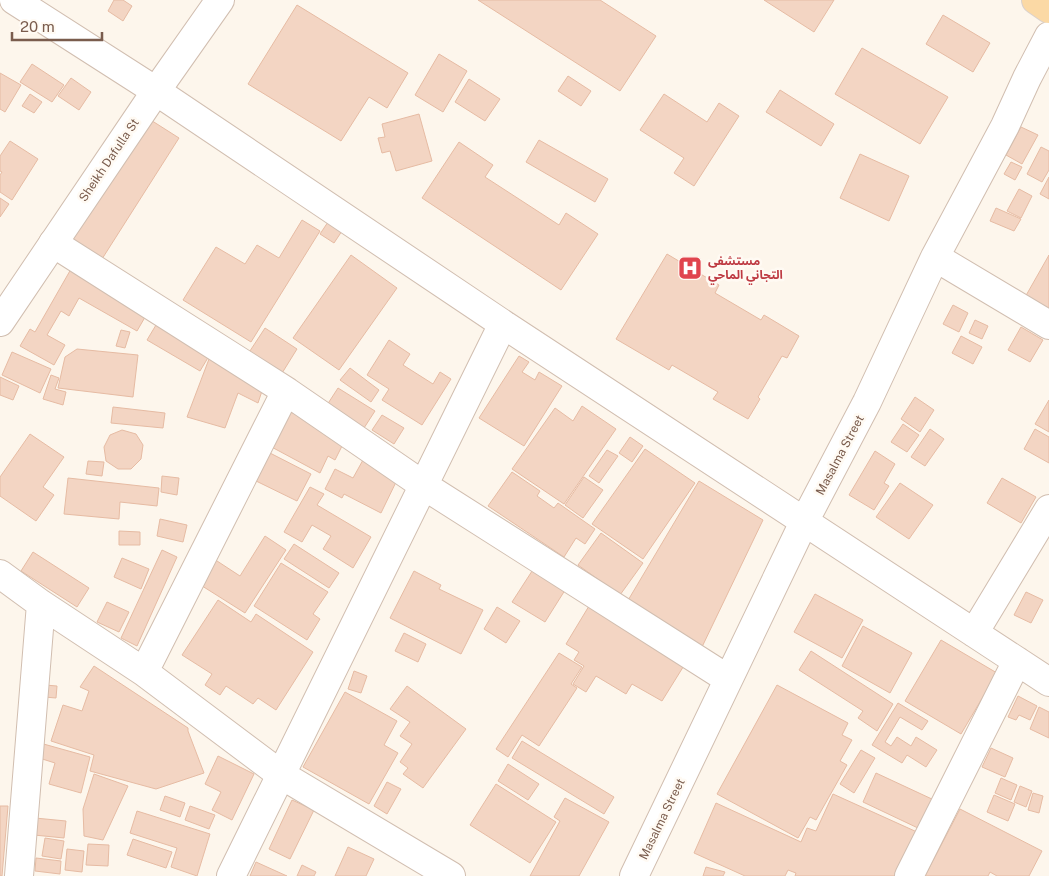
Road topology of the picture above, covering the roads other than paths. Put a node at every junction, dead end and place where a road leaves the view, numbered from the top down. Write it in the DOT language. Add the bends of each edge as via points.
graph roads {
  1 [pos="14,0"];
  2 [pos="220,0"];
  3 [pos="1036,0"];
  4 [pos="1049,9"];
  5 [pos="1049,36"];
  6 [pos="156,91"];
  7 [pos="53,243"];
  8 [pos="935,257"];
  9 [pos="0,322"];
  10 [pos="503,324"];
  11 [pos="1049,325"];
  12 [pos="286,391"];
  13 [pos="423,485"];
  14 [pos="1049,509"];
  15 [pos="804,522"];
  16 [pos="0,574"];
  17 [pos="42,604"];
  18 [pos="974,633"];
  19 [pos="1017,661"];
  20 [pos="144,672"];
  21 [pos="728,679"];
  22 [pos="1049,682"];
  23 [pos="280,774"];
  24 [pos="18,876"];
  25 [pos="231,876"];
  26 [pos="451,876"];
  27 [pos="634,876"];
  28 [pos="909,876"];
  1 -- 6 [label="street"];
  2 -- 6 [label="street, Sheikh Dafulla St"];
  3 -- 4 [label="main road"];
  5 -- 8 [label="street, Masalma Street"];
  6 -- 7 [label="street, Sheikh Dafulla St"];
  6 -- 10 [label="street"];
  7 -- 9 [label="street, Sheikh Dafulla St"];
  7 -- 12 [label="street"];
  8 -- 11 [label="street"];
  8 -- 15 [label="street, Masalma Street" via="868,402"];
  10 -- 13 [label="street"];
  10 -- 15 [label="street"];
  12 -- 13 [label="street"];
  12 -- 20 [label="street"];
  13 -- 21 [label="street"];
  13 -- 23 [label="street"];
  14 -- 18 [label="street"];
  15 -- 18 [label="street"];
  15 -- 21 [label="street, Masalma Street"];
  16 -- 17 [label="street"];
  17 -- 20 [label="street"];
  17 -- 24 [label="street"];
  18 -- 19 [label="street"];
  19 -- 22 [label="street"];
  19 -- 28 [label="street"];
  20 -- 23 [label="street"];
  21 -- 27 [label="street, Masalma Street"];
  23 -- 25 [label="street"];
  23 -- 26 [label="street"];
}
